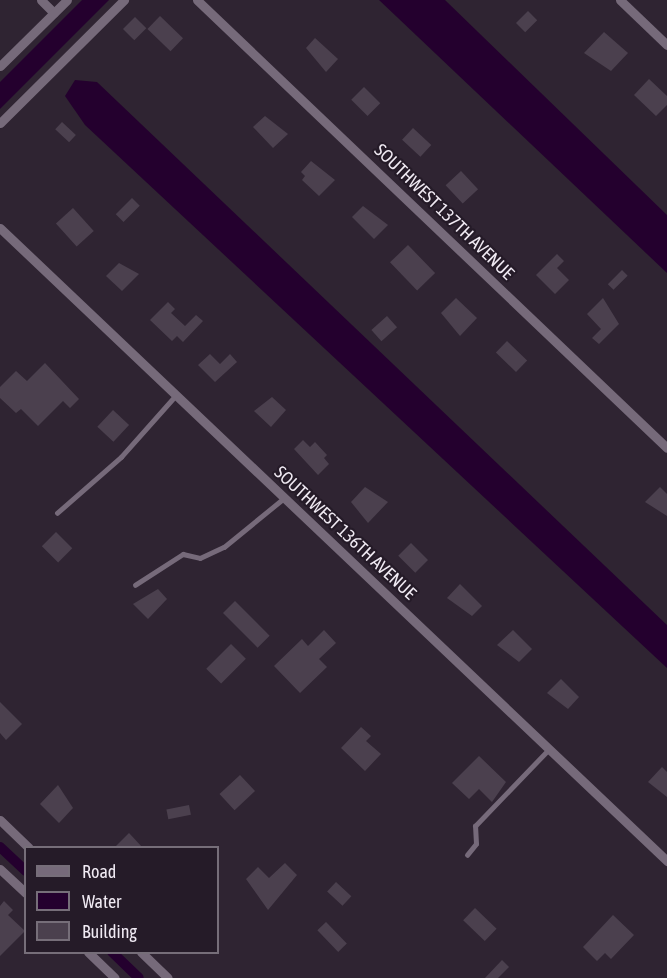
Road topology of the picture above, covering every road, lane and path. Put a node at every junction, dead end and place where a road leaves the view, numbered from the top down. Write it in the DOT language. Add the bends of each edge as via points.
graph roads {
  1 [pos="41,0"];
  2 [pos="67,0"];
  3 [pos="124,0"];
  4 [pos="197,0"];
  5 [pos="620,0"];
  6 [pos="54,13"];
  7 [pos="667,45"];
  8 [pos="0,66"];
  9 [pos="0,123"];
  10 [pos="0,228"];
  11 [pos="176,395"];
  12 [pos="667,448"];
  13 [pos="284,498"];
  14 [pos="57,513"];
  15 [pos="135,585"];
  16 [pos="549,749"];
  17 [pos="0,820"];
  18 [pos="27,846"];
  19 [pos="467,855"];
  20 [pos="667,861"];
  21 [pos="0,869"];
  22 [pos="24,891"];
  23 [pos="90,954"];
  24 [pos="143,954"];
  25 [pos="115,978"];
  26 [pos="168,978"];
  1 -- 6 [label="street"];
  2 -- 6 [label="street"];
  3 -- 9 [label="street"];
  4 -- 12 [label="street, SOUTHWEST 137TH AVENUE"];
  5 -- 7 [label="street"];
  6 -- 8 [label="street"];
  10 -- 11 [label="street, SOUTHWEST 136TH AVENUE"];
  11 -- 13 [label="street, SOUTHWEST 136TH AVENUE"];
  11 -- 14 [label="lane" via="121,457"];
  13 -- 15 [label="lane" via="224,547 201,558 183,554"];
  13 -- 16 [label="street, SOUTHWEST 136TH AVENUE"];
  16 -- 19 [label="lane" via="475,826 476,844"];
  16 -- 20 [label="street, SOUTHWEST 136TH AVENUE"];
  17 -- 18 [label="street"];
  21 -- 22 [label="street"];
  23 -- 25 [label="street"];
  24 -- 26 [label="street"];
}
